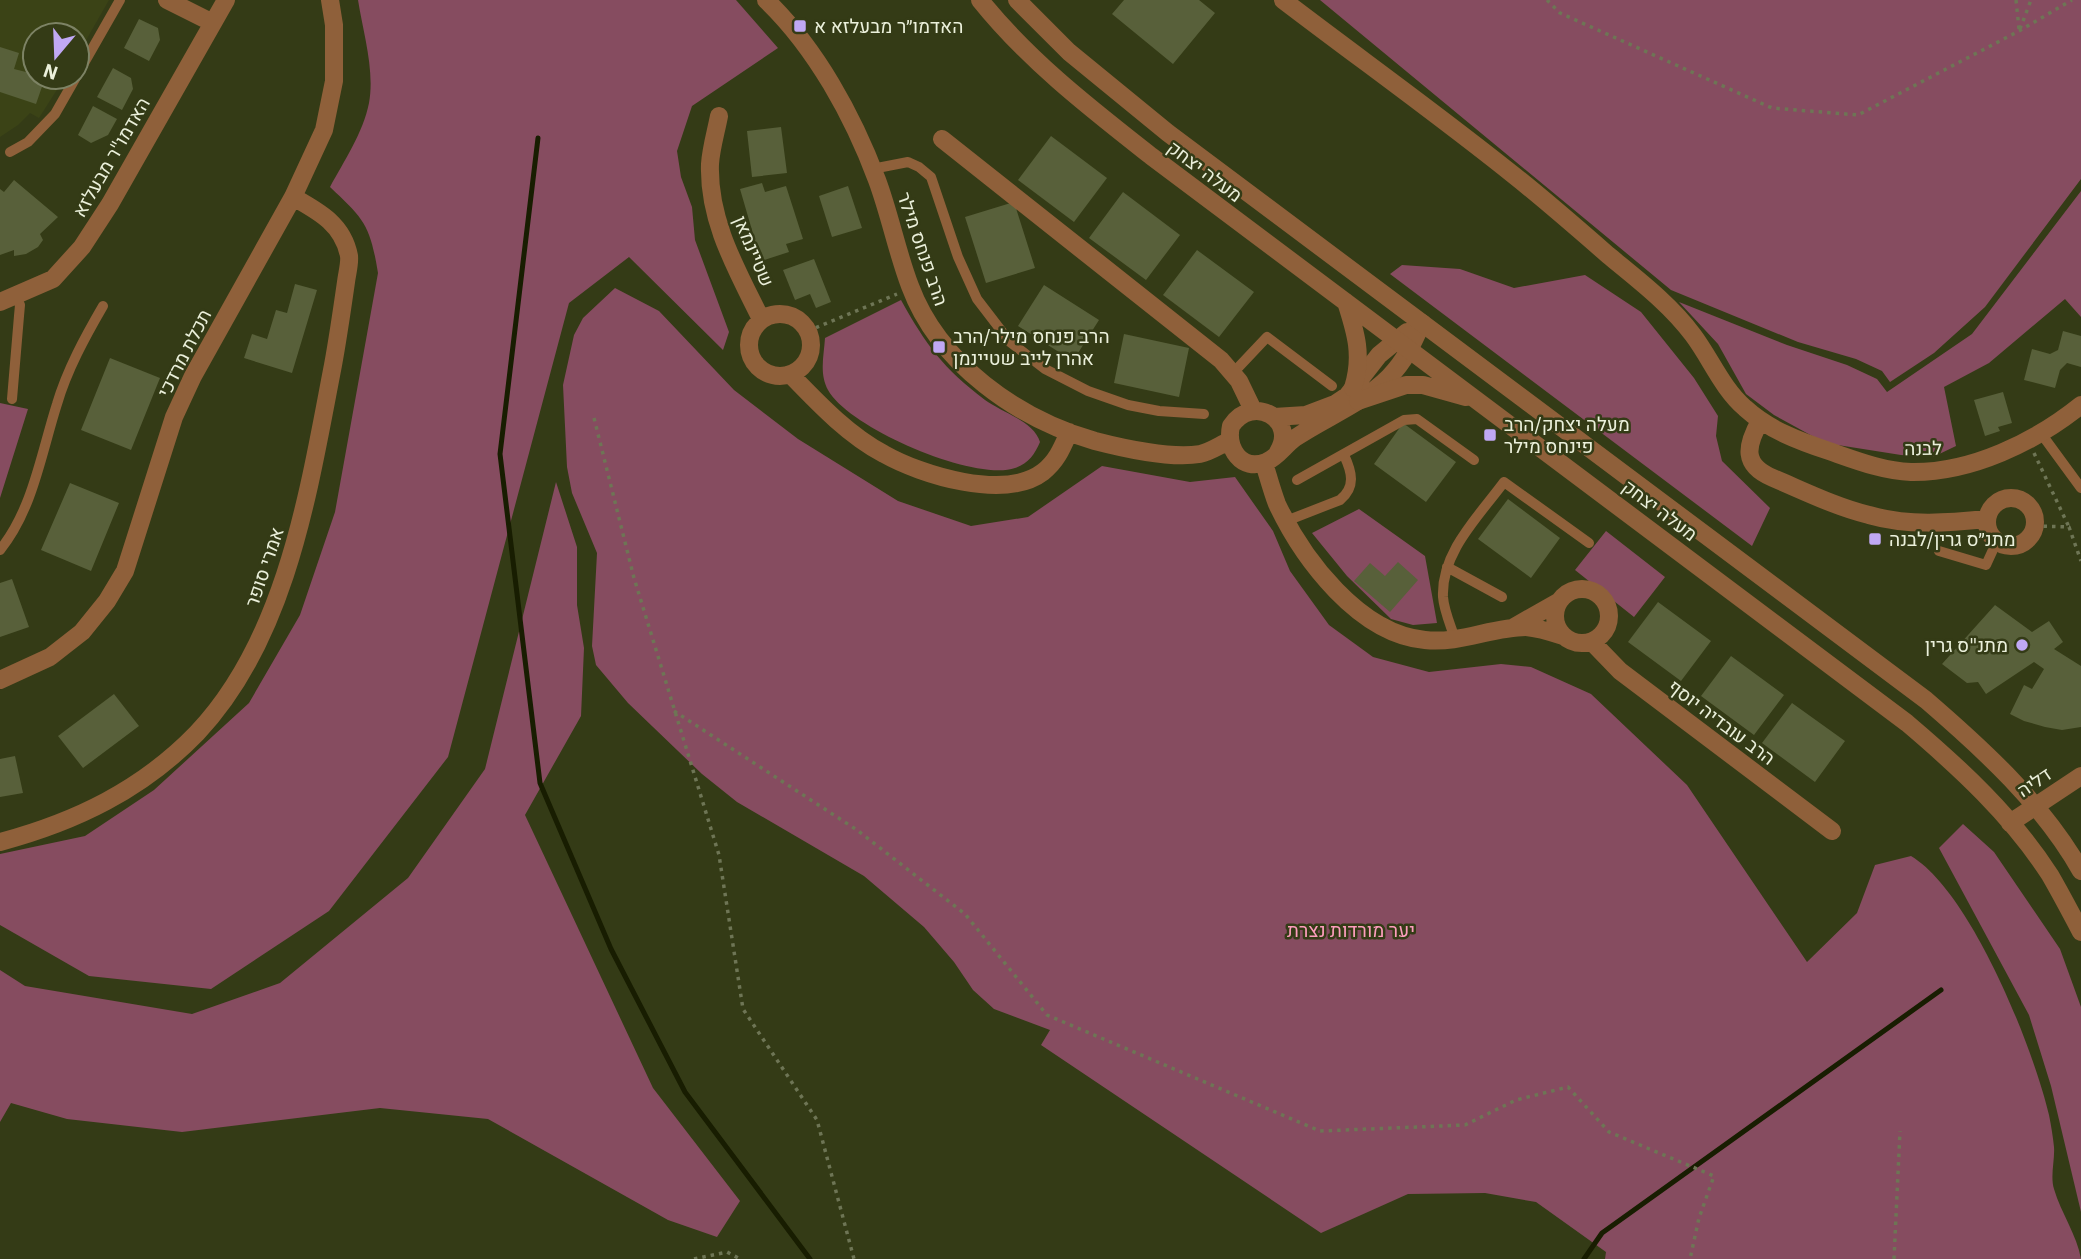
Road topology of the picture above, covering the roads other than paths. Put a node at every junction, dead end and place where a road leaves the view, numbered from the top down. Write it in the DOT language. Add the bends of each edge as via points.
graph roads {
  1 [pos="120,0"];
  2 [pos="167,0"];
  3 [pos="226,0"];
  4 [pos="330,0"];
  5 [pos="766,0"];
  6 [pos="980,0"];
  7 [pos="1017,0"];
  8 [pos="1283,0"];
  9 [pos="213,23"];
  10 [pos="719,116"];
  11 [pos="942,139"];
  12 [pos="10,152"];
  13 [pos="872,169"];
  14 [pos="293,197"];
  15 [pos="8,300"];
  16 [pos="1346,302"];
  17 [pos="103,306"];
  18 [pos="761,319"];
  19 [pos="1422,323"];
  20 [pos="1403,345"];
  21 [pos="1233,373"];
  22 [pos="790,374"];
  23 [pos="1332,386"];
  24 [pos="1356,395"];
  25 [pos="12,398"];
  26 [pos="1478,400"];
  27 [pos="2081,405"];
  28 [pos="1253,410"];
  29 [pos="1204,414"];
  30 [pos="1274,417"];
  31 [pos="1760,421"];
  32 [pos="1069,432"];
  33 [pos="2034,435"];
  34 [pos="1229,441"];
  35 [pos="1344,455"];
  36 [pos="1271,458"];
  37 [pos="1474,460"];
  38 [pos="1297,480"];
  39 [pos="2081,488"];
  40 [pos="1987,519"];
  41 [pos="1286,521"];
  42 [pos="1997,541"];
  43 [pos="1589,542"];
  44 [pos="0,550"];
  45 [pos="1938,551"];
  46 [pos="1447,567"];
  47 [pos="1502,597"];
  48 [pos="1558,602"];
  49 [pos="1511,629"];
  50 [pos="1563,636"];
  51 [pos="1455,639"];
  52 [pos="1592,642"];
  53 [pos="0,680"];
  54 [pos="2081,776"];
  55 [pos="2035,807"];
  56 [pos="2010,823"];
  57 [pos="1832,831"];
  58 [pos="0,842"];
  59 [pos="2081,872"];
  60 [pos="2081,932"];
  1 -- 12 [label="lane" via="55,114 28,142"];
  2 -- 9 [label="street"];
  3 -- 9 [label="street, האדמו\"ר מבעלזא"];
  4 -- 14 [label="street, תכלת מרדכי" via="334,81 324,130"];
  5 -- 13 [label="street, הרב פנחס מילר" via="810,52"];
  6 -- 16 [label="street, מעלה יצחק" via="1026,52 1078,99"];
  7 -- 19 [label="street, מעלה יצחק" via="1128,102"];
  8 -- 31 [label="street, לבנה" via="1510,173 1637,279 1692,333 1724,385"];
  9 -- 15 [label="street, האדמו\"ר מבעלזא" via="82,247 53,279"];
  10 -- 18 [label="street, שטיינמאן" via="710,162 713,205 719,229"];
  11 -- 21 [label="street"];
  13 -- 29 [label="lane" via="908,162 931,177 977,299 1010,342 1045,369 1128,405"];
  13 -- 32 [label="street, הרב פנחס מילר" via="926,321 978,379 1005,399"];
  14 -- 53 [label="street, תכלת מרדכי" via="174,417 125,571 107,601 82,632 50,657"];
  14 -- 58 [label="street, אמרי סופר" via="322,213 340,230 349,257 311,478 292,554 261,638 198,733 146,779 88,811"];
  15 -- 25 [label="lane" via="20,305"];
  16 -- 20 [label="street, מעלה יצחק"];
  16 -- 24 [label="street" via="1357,337"];
  17 -- 44 [label="lane" via="58,400 26,506"];
  18 -- 22 [label="street" via="749,337 752,360 768,374"];
  18 -- 22 [label="street" via="782,313 802,322 808,331 810,354 805,364"];
  19 -- 20 [label="street"];
  19 -- 55 [label="street, מעלה יצחק" via="1926,700"];
  20 -- 24 [label="street" via="1391,376 1374,392"];
  20 -- 26 [label="street, מעלה יצחק"];
  21 -- 23 [label="lane" via="1267,337"];
  21 -- 28 [label="street"];
  22 -- 32 [label="street" via="852,432 883,454 947,478 979,484 1028,480 1060,454"];
  24 -- 26 [label="street" via="1423,385"];
  24 -- 30 [label="street" via="1306,415"];
  24 -- 36 [label="street"];
  26 -- 56 [label="street, מעלה יצחק" via="1907,723"];
  27 -- 33 [label="street, לבנה"];
  28 -- 30 [label="street"];
  28 -- 34 [label="street" via="1236,418"];
  30 -- 36 [label="street" via="1283,438"];
  31 -- 33 [label="street, לבנה" via="1808,444 1909,472 1957,468"];
  31 -- 40 [label="street" via="1751,438 1750,457 1761,473 1890,520"];
  32 -- 34 [label="street, הרב פנחס מילר" via="1154,453 1200,454"];
  33 -- 39 [label="lane"];
  34 -- 36 [label="street" via="1234,453 1250,464"];
  35 -- 37 [label="lane" via="1404,420 1417,419"];
  35 -- 38 [label="lane"];
  35 -- 41 [label="lane" via="1352,477 1346,495"];
  36 -- 41 [label="street" via="1276,501"];
  40 -- 42 [label="street"];
  40 -- 42 [label="street" via="1994,505 2015,498 2033,511 2035,526 2020,544"];
  41 -- 51 [label="street" via="1307,556 1351,605 1398,633 1425,640"];
  42 -- 45 [label="lane" via="1986,565"];
  43 -- 46 [label="lane" via="1504,482"];
  46 -- 47 [label="lane"];
  46 -- 51 [label="lane" via="1443,598"];
  48 -- 49 [label="street"];
  48 -- 50 [label="street" via="1555,620"];
  48 -- 52 [label="street" via="1581,589 1604,600 1609,608 1608,626"];
  49 -- 50 [label="street" via="1535,628"];
  49 -- 51 [label="street"];
  50 -- 52 [label="street" via="1579,644"];
  52 -- 57 [label="street, הרב עובדיה יוסף" via="1620,671"];
  54 -- 55 [label="street, דליה"];
  55 -- 56 [label="street, דליה"];
  55 -- 59 [label="street, מעלה יצחק"];
  56 -- 60 [label="street, מעלה יצחק" via="2049,874"];
}
